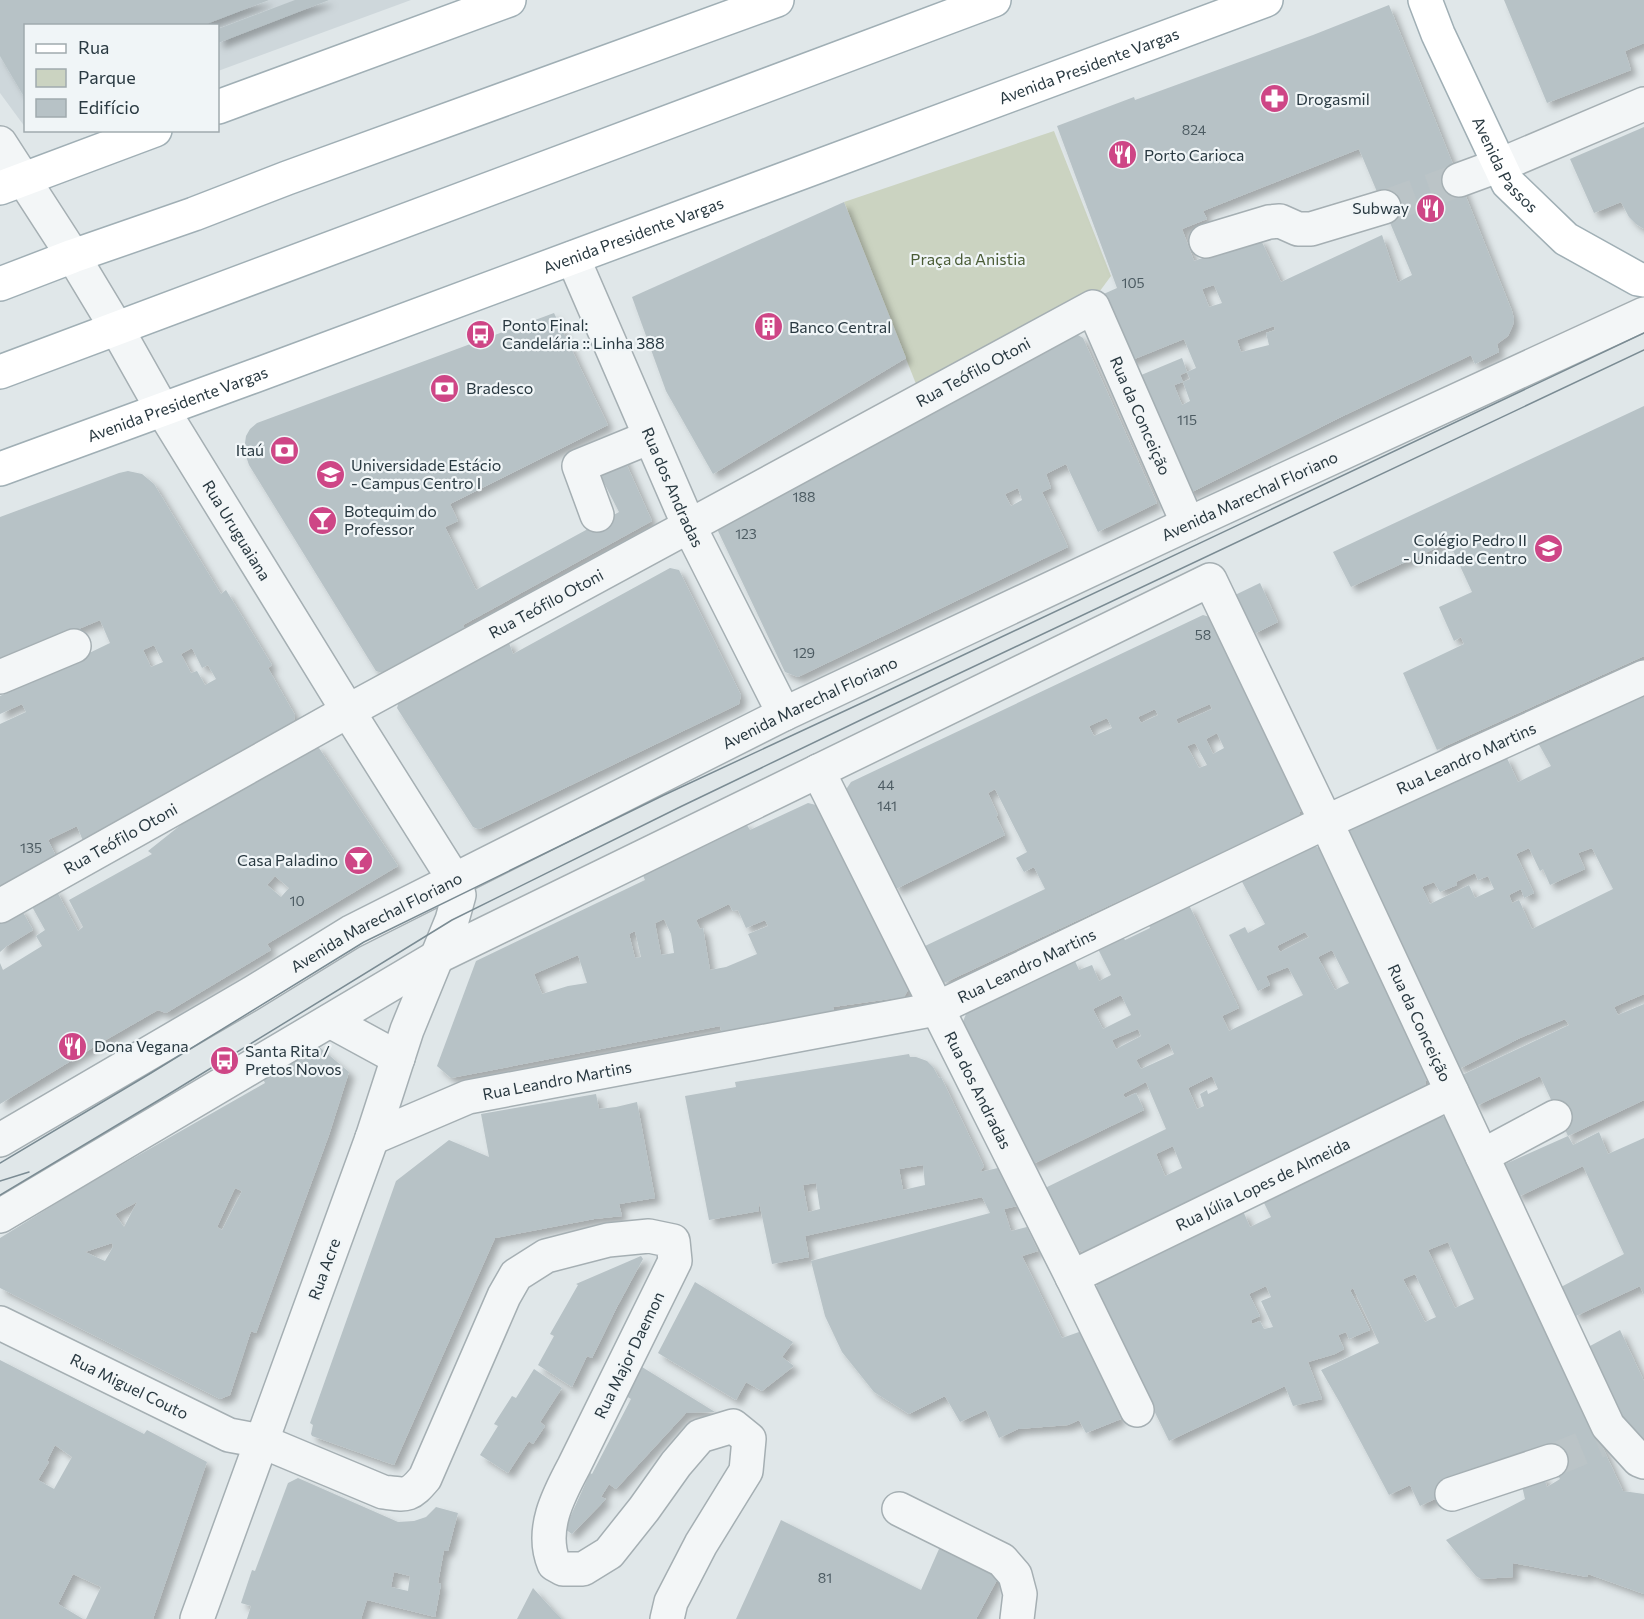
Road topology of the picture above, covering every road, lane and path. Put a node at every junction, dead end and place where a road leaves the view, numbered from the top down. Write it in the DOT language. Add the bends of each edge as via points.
graph roads {
  1 [pos="509,0"];
  2 [pos="994,0"];
  3 [pos="1266,0"];
  4 [pos="1425,0"];
  5 [pos="766,3"];
  6 [pos="1644,104"];
  7 [pos="219,107"];
  8 [pos="150,132"];
  9 [pos="0,143"];
  10 [pos="1500,165"];
  11 [pos="1460,180"];
  12 [pos="12,184"];
  13 [pos="1384,207"];
  14 [pos="1206,241"];
  15 [pos="73,256"];
  16 [pos="573,258"];
  17 [pos="1644,280"];
  18 [pos="0,284"];
  19 [pos="1094,307"];
  20 [pos="1644,314"];
  21 [pos="117,329"];
  22 [pos="0,372"];
  23 [pos="162,409"];
  24 [pos="650,437"];
  25 [pos="0,469"];
  26 [pos="597,514"];
  27 [pos="1188,524"];
  28 [pos="688,526"];
  29 [pos="74,646"];
  30 [pos="0,677"];
  31 [pos="1644,677"];
  32 [pos="348,711"];
  33 [pos="784,714"];
  34 [pos="818,771"];
  35 [pos="1326,822"];
  36 [pos="455,881"];
  37 [pos="0,906"];
  38 [pos="437,957"];
  39 [pos="936,1008"];
  40 [pos="330,1021"];
  41 [pos="398,1058"];
  42 [pos="1452,1092"];
  43 [pos="1555,1117"];
  44 [pos="372,1138"];
  45 [pos="0,1140"];
  46 [pos="1482,1156"];
  47 [pos="0,1216"];
  48 [pos="1072,1277"];
  49 [pos="0,1323"];
  50 [pos="1137,1410"];
  51 [pos="261,1441"];
  52 [pos="1551,1461"];
  53 [pos="1641,1461"];
  54 [pos="1452,1494"];
  55 [pos="899,1509"];
  56 [pos="197,1619"];
  57 [pos="667,1619"];
  58 [pos="1017,1619"];
  1 -- 7 [label="main road"];
  2 -- 21 [label="main road"];
  3 -- 16 [label="main road, Avenida Presidente Vargas"];
  4 -- 10 [label="main road, Avenida Passos"];
  5 -- 15 [label="main road"];
  6 -- 10 [label="street"];
  8 -- 12 [label="main road"];
  9 -- 12 [label="street, Rua Uruguaiana"];
  10 -- 11 [label="street"];
  10 -- 17 [label="main road, Avenida Passos" via="1508,183 1566,239"];
  12 -- 15 [label="street, Rua Uruguaiana"];
  13 -- 14 [label="street" via="1311,229 1269,222"];
  15 -- 18 [label="main road"];
  15 -- 21 [label="street, Rua Uruguaiana"];
  16 -- 23 [label="main road, Avenida Presidente Vargas"];
  16 -- 24 [label="street, Rua dos Andradas"];
  19 -- 27 [label="street, Rua da Conceição"];
  19 -- 28 [label="street, Rua Teófilo Otoni"];
  20 -- 27 [label="street, Avenida Marechal Floriano"];
  21 -- 22 [label="main road"];
  21 -- 23 [label="street, Rua Uruguaiana"];
  23 -- 25 [label="main road, Avenida Presidente Vargas"];
  23 -- 32 [label="street, Rua Uruguaiana"];
  24 -- 26 [label="street" via="579,466"];
  24 -- 28 [label="street, Rua dos Andradas"];
  27 -- 33 [label="street, Avenida Marechal Floriano"];
  28 -- 32 [label="street, Rua Teófilo Otoni"];
  28 -- 33 [label="street, Rua dos Andradas"];
  29 -- 30 [label="street"];
  31 -- 35 [label="street, Rua Leandro Martins"];
  32 -- 36 [label="street, Rua Uruguaiana"];
  32 -- 37 [label="street, Rua Teófilo Otoni"];
  33 -- 36 [label="street, Avenida Marechal Floriano"];
  34 -- 35 [label="street, Rua da Conceição" via="1209,580"];
  34 -- 38 [label="street"];
  34 -- 39 [label="street, Rua dos Andradas"];
  35 -- 39 [label="street, Rua Leandro Martins"];
  35 -- 42 [label="street, Rua da Conceição"];
  36 -- 38 [label="street, Rua Acre" via="459,895"];
  36 -- 45 [label="street, Avenida Marechal Floriano" via="351,932"];
  38 -- 40 [label="street"];
  38 -- 41 [label="street, Rua Acre"];
  39 -- 44 [label="street, Rua Leandro Martins" via="468,1097"];
  39 -- 48 [label="street, Rua dos Andradas"];
  40 -- 41 [label="street"];
  40 -- 47 [label="street"];
  41 -- 44 [label="street, Rua Acre"];
  42 -- 46 [label="street, Rua da Conceição"];
  42 -- 48 [label="street, Rua Júlia Lopes de Almeida"];
  43 -- 46 [label="street"];
  44 -- 51 [label="street, Rua Acre"];
  46 -- 53 [label="street, Rua da Conceição" via="1608,1426 1609,1439"];
  48 -- 50 [label="street, Rua dos Andradas"];
  49 -- 51 [label="street, Rua Miguel Couto" via="229,1436"];
  51 -- 56 [label="street, Rua Acre"];
  51 -- 57 [label="street, Rua Major Daemon" via="383,1492 414,1491 425,1478 516,1275 546,1256 608,1240 649,1236 673,1241 675,1261 557,1497 548,1544 554,1564 563,1569 583,1569 609,1553 700,1436 734,1426 749,1439 746,1471 701,1544 671,1602"];
  52 -- 54 [label="street"];
  55 -- 58 [label="street" via="1002,1560 1018,1584"];
}
